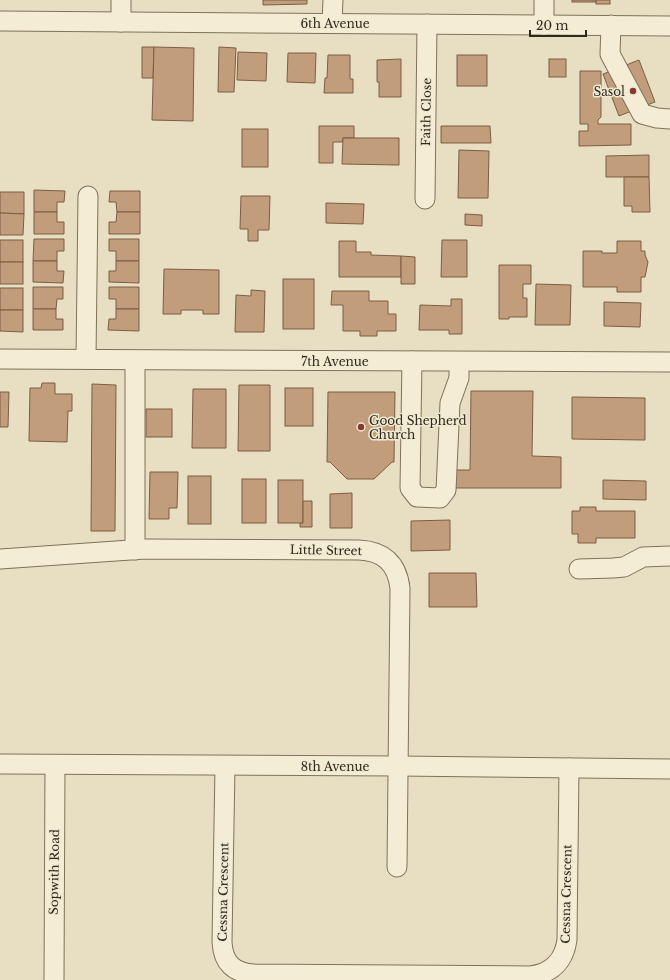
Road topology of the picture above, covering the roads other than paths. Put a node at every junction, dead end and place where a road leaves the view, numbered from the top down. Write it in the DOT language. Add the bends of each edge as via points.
graph roads {
  1 [pos="121,0"];
  2 [pos="332,0"];
  3 [pos="544,0"];
  4 [pos="0,21"];
  5 [pos="121,22"];
  6 [pos="332,23"];
  7 [pos="427,24"];
  8 [pos="544,25"];
  9 [pos="611,25"];
  10 [pos="670,26"];
  11 [pos="670,119"];
  12 [pos="88,196"];
  13 [pos="425,199"];
  14 [pos="0,359"];
  15 [pos="86,359"];
  16 [pos="135,360"];
  17 [pos="412,361"];
  18 [pos="459,362"];
  19 [pos="670,362"];
  20 [pos="135,550"];
  21 [pos="670,556"];
  22 [pos="0,560"];
  23 [pos="579,569"];
  24 [pos="0,764"];
  25 [pos="55,764"];
  26 [pos="225,766"];
  27 [pos="398,766"];
  28 [pos="569,768"];
  29 [pos="670,769"];
  30 [pos="396,867"];
  31 [pos="54,980"];
  1 -- 5 [label="street"];
  2 -- 6 [label="street"];
  3 -- 8 [label="street"];
  4 -- 5 [label="street, 6th Avenue"];
  5 -- 6 [label="street, 6th Avenue"];
  6 -- 7 [label="street, 6th Avenue"];
  7 -- 8 [label="street, 6th Avenue"];
  7 -- 13 [label="street, Faith Close"];
  8 -- 9 [label="street, 6th Avenue"];
  9 -- 10 [label="street, 6th Avenue"];
  9 -- 11 [label="street" via="610,54 642,114"];
  12 -- 15 [label="street"];
  14 -- 15 [label="street, 7th Avenue"];
  15 -- 16 [label="street, 7th Avenue"];
  16 -- 17 [label="street, 7th Avenue"];
  16 -- 20 [label="street"];
  17 -- 18 [label="street, 7th Avenue"];
  17 -- 18 [label="street" via="410,488 418,497 440,498 446,490 450,403 459,378"];
  18 -- 19 [label="street, 7th Avenue"];
  20 -- 22 [label="street, Little Street"];
  20 -- 27 [label="street, Little Street" via="368,550 385,558 396,571 400,588"];
  21 -- 23 [label="street" via="643,557 624,567"];
  24 -- 25 [label="street, 8th Avenue"];
  25 -- 26 [label="street, 8th Avenue"];
  25 -- 31 [label="street, Sopwith Road"];
  26 -- 27 [label="street, 8th Avenue"];
  26 -- 28 [label="street, Cessna Crescent" via="222,950 225,958 237,970 254,974 523,976 546,973 558,963 566,948"];
  27 -- 28 [label="street, 8th Avenue"];
  27 -- 30 [label="street, Little Street"];
  28 -- 29 [label="street, 8th Avenue"];
}
